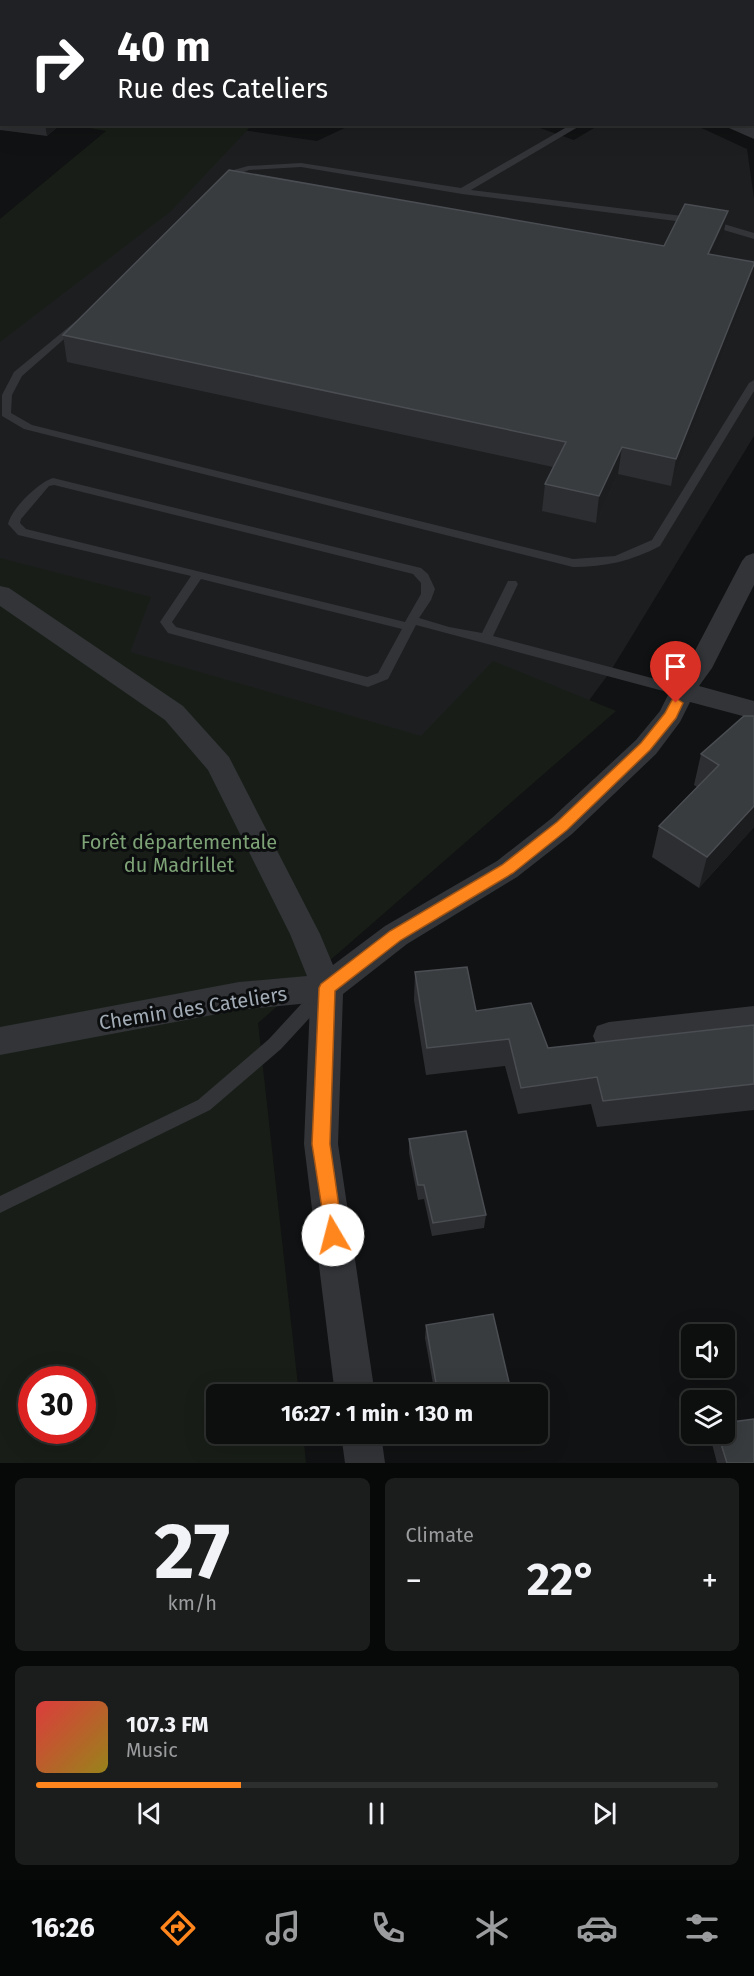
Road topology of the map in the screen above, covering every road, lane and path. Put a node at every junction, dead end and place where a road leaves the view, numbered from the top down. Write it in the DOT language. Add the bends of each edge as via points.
graph roads {
  1 [pos="576,126"];
  2 [pos="740,126"];
  3 [pos="754,133"];
  4 [pos="216,189"];
  5 [pos="462,192"];
  6 [pos="754,236"];
  7 [pos="88,313"];
  8 [pos="754,383"];
  9 [pos="754,561"];
  10 [pos="198,574"];
  11 [pos="512,584"];
  12 [pos="0,594"];
  13 [pos="410,623"];
  14 [pos="486,638"];
  15 [pos="682,691"];
  16 [pos="754,710"];
  17 [pos="327,988"];
  18 [pos="754,1020"];
  19 [pos="609,1036"];
  20 [pos="0,1041"];
  21 [pos="0,1205"];
  22 [pos="354,1384"];
  23 [pos="362,1444"];
  24 [pos="365,1463"];
  1 -- 5 [label="lane"];
  2 -- 3 [label="street"];
  4 -- 5 [label="lane" via="232,173 248,168 301,165"];
  5 -- 6 [label="lane" via="706,222"];
  7 -- 8 [label="lane" via="18,374 7,395 6,414 28,427 573,563 623,559 656,543"];
  9 -- 15 [label="street" via="699,668"];
  10 -- 13 [label="lane"];
  10 -- 13 [label="lane" via="166,621 172,630 368,682 382,676"];
  10 -- 13 [label="lane" via="22,532 14,524 15,518 45,484 53,481 417,571 426,577 430,590"];
  11 -- 14 [label="lane"];
  12 -- 17 [label="street" via="174,712 219,764 305,934"];
  13 -- 14 [label="lane"];
  14 -- 15 [label="lane"];
  15 -- 16 [label="street"];
  15 -- 17 [label="street" via="671,715 646,747 562,826 507,869 396,935"];
  17 -- 20 [label="street, Chemin des Cateliers" via="239,996"];
  17 -- 21 [label="lane" via="275,1044 204,1105"];
  17 -- 22 [label="street" via="321,1144"];
  18 -- 19 [label="street"];
  23 -- 24 [label="street"];
}
